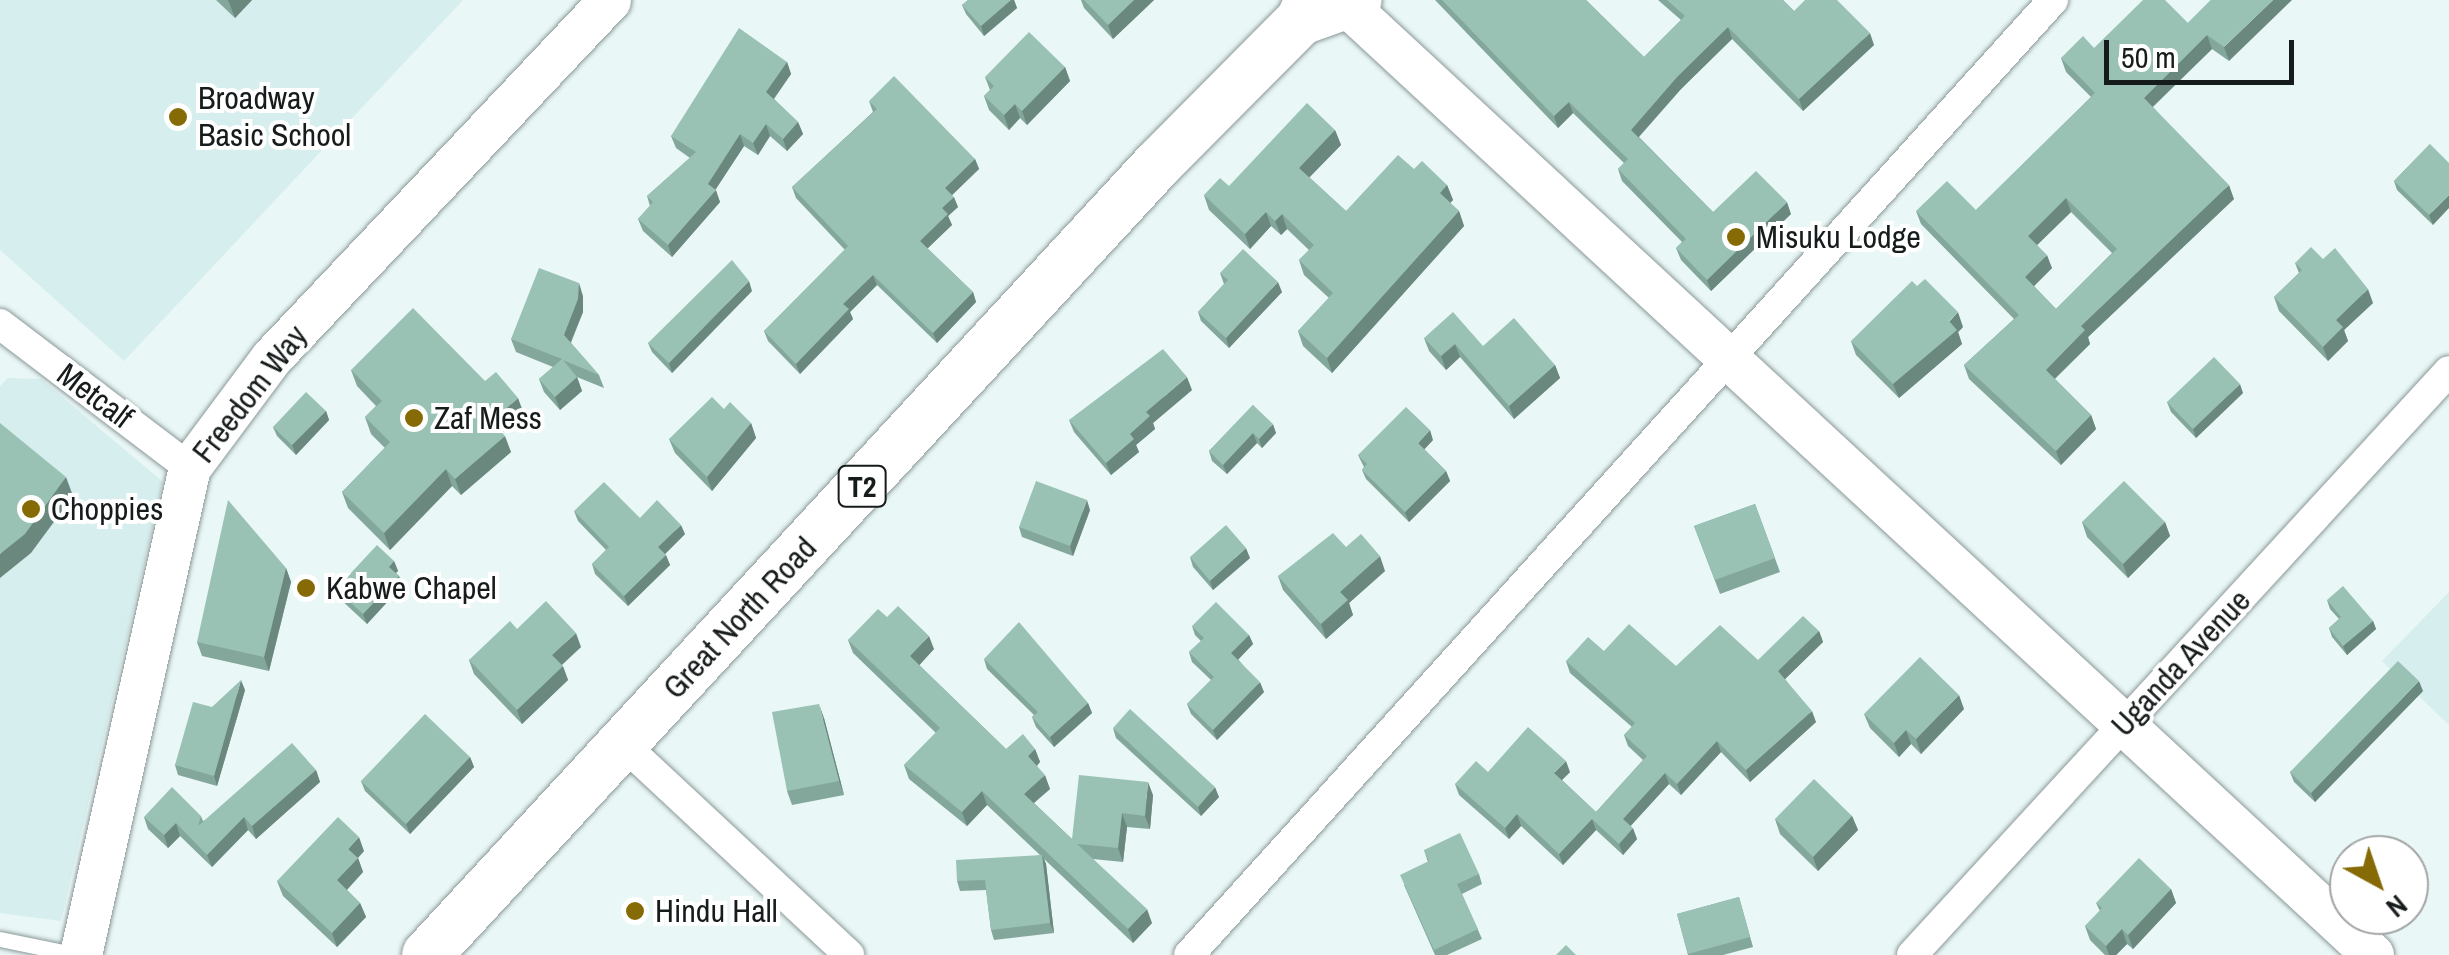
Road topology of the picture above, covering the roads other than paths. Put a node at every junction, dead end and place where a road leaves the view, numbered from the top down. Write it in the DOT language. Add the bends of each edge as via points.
graph roads {
  1 [pos="610,0"];
  2 [pos="2052,0"];
  3 [pos="1332,6"];
  4 [pos="3,332"];
  5 [pos="1727,360"];
  6 [pos="2449,371"];
  7 [pos="190,468"];
  8 [pos="2124,724"];
  9 [pos="624,745"];
  10 [pos="0,938"];
  11 [pos="80,955"];
  12 [pos="427,955"];
  13 [pos="850,955"];
  14 [pos="1189,955"];
  15 [pos="1912,955"];
  16 [pos="2373,955"];
  1 -- 7 [label="main road, Freedom Way" via="272,358"];
  2 -- 5 [label="street"];
  3 -- 5 [label="main road"];
  3 -- 9 [label="highway, Great North Road / T2" via="1156,166"];
  4 -- 7 [label="street, Metcalf"];
  5 -- 8 [label="main road"];
  5 -- 14 [label="street"];
  6 -- 8 [label="street, Uganda Avenue"];
  7 -- 11 [label="main road, Freedom Way"];
  8 -- 15 [label="street, Uganda Avenue"];
  8 -- 16 [label="main road"];
  9 -- 12 [label="highway, Great North Road / T2"];
  9 -- 13 [label="street"];
  10 -- 11 [label="lane"];
}
